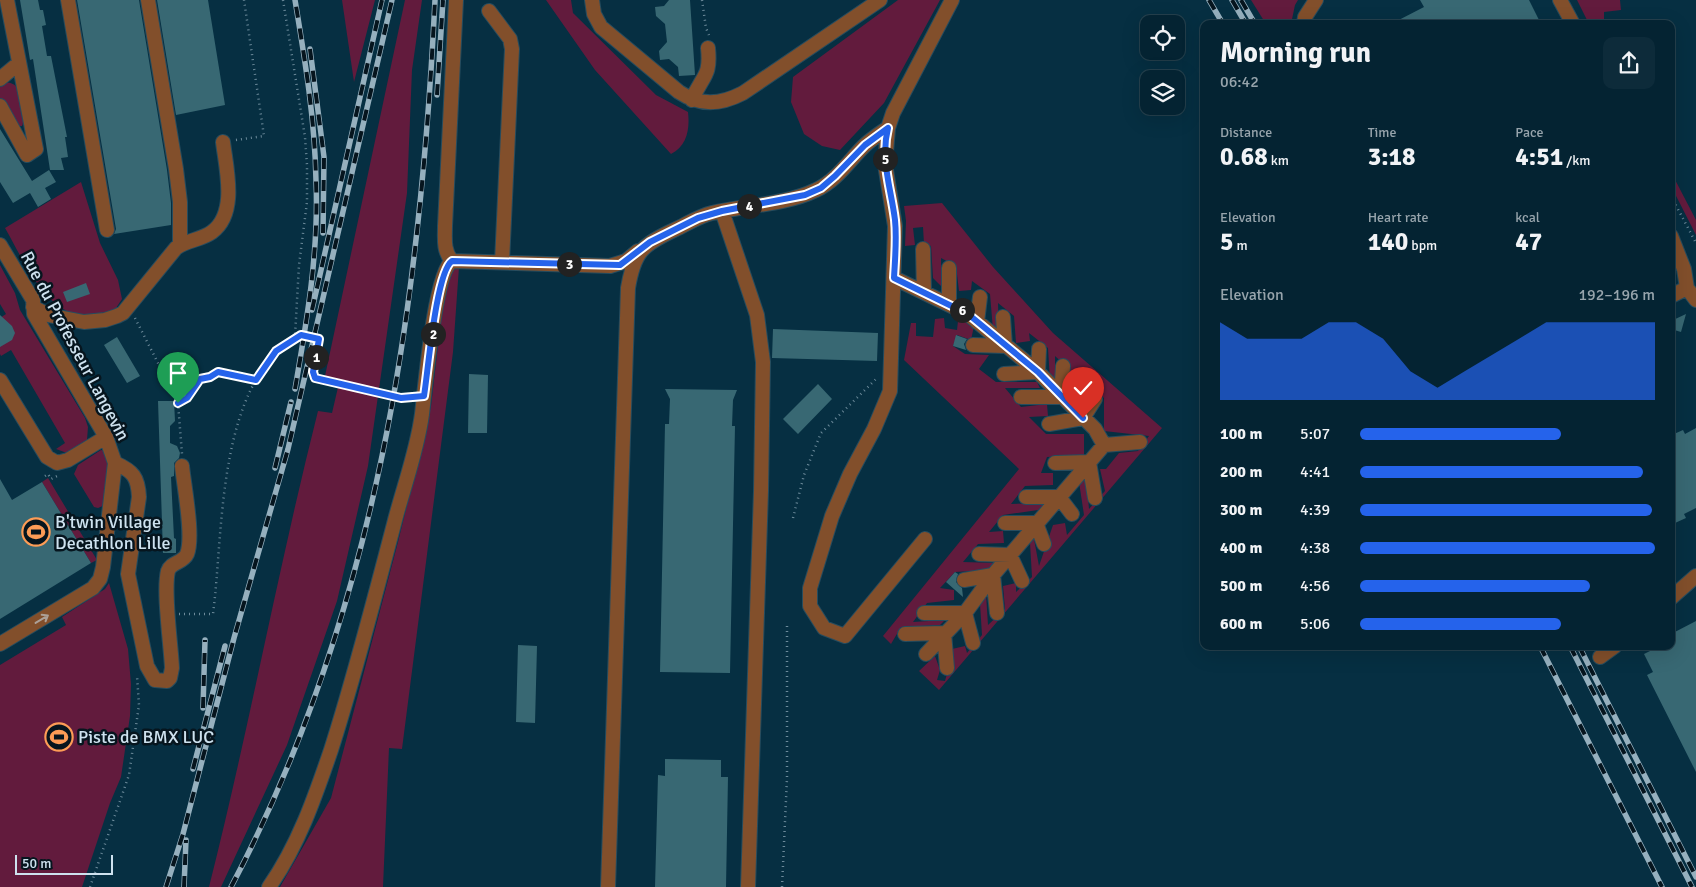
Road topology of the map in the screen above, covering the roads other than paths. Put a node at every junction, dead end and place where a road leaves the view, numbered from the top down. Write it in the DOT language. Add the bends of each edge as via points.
graph roads {
  1 [pos="7,0"];
  2 [pos="68,0"];
  3 [pos="148,0"];
  4 [pos="456,0"];
  5 [pos="592,0"];
  6 [pos="880,0"];
  7 [pos="952,0"];
  8 [pos="1316,0"];
  9 [pos="1560,0"];
  10 [pos="488,11"];
  11 [pos="1305,20"];
  12 [pos="1571,20"];
  13 [pos="708,48"];
  14 [pos="19,63"];
  15 [pos="0,79"];
  16 [pos="692,100"];
  17 [pos="0,106"];
  18 [pos="888,128"];
  19 [pos="223,142"];
  20 [pos="722,211"];
  21 [pos="107,230"];
  22 [pos="0,245"];
  23 [pos="180,245"];
  24 [pos="1675,246"];
  25 [pos="643,247"];
  26 [pos="922,249"];
  27 [pos="452,261"];
  28 [pos="502,262"];
  29 [pos="949,268"];
  30 [pos="894,278"];
  31 [pos="1686,288"];
  32 [pos="924,292"];
  33 [pos="1675,294"];
  34 [pos="980,297"];
  35 [pos="1696,300"];
  36 [pos="949,304"];
  37 [pos="33,307"];
  38 [pos="1003,317"];
  39 [pos="977,322"];
  40 [pos="973,345"];
  41 [pos="1005,346"];
  42 [pos="1039,349"];
  43 [pos="1063,366"];
  44 [pos="1038,372"];
  45 [pos="1004,374"];
  46 [pos="0,380"];
  47 [pos="1020,397"];
  48 [pos="1062,397"];
  49 [pos="1095,398"];
  50 [pos="1083,418"];
  51 [pos="1050,424"];
  52 [pos="106,438"];
  53 [pos="1140,442"];
  54 [pos="1104,445"];
  55 [pos="1089,462"];
  56 [pos="115,463"];
  57 [pos="1054,463"];
  58 [pos="182,466"];
  59 [pos="1026,497"];
  60 [pos="1059,497"];
  61 [pos="1095,498"];
  62 [pos="1072,514"];
  63 [pos="1005,523"];
  64 [pos="1036,524"];
  65 [pos="925,539"];
  66 [pos="1044,544"];
  67 [pos="979,554"];
  68 [pos="1010,554"];
  69 [pos="993,575"];
  70 [pos="1696,576"];
  71 [pos="964,580"];
  72 [pos="1022,582"];
  73 [pos="1675,594"];
  74 [pos="924,613"];
  75 [pos="965,613"];
  76 [pos="997,613"];
  77 [pos="944,633"];
  78 [pos="905,634"];
  79 [pos="973,642"];
  80 [pos="0,644"];
  81 [pos="1610,650"];
  82 [pos="926,654"];
  83 [pos="1600,657"];
  84 [pos="947,668"];
  85 [pos="269,887"];
  86 [pos="608,887"];
  87 [pos="748,887"];
  1 -- 14 [label="street"];
  2 -- 21 [label="street"];
  3 -- 23 [label="street" via="176,169"];
  4 -- 27 [label="street" via="445,226 445,244"];
  5 -- 16 [label="street" via="594,14 601,27"];
  6 -- 16 [label="street" via="743,93 710,104"];
  7 -- 18 [label="street"];
  8 -- 11 [label="street"];
  9 -- 12 [label="street"];
  10 -- 28 [label="street" via="510,40 512,49"];
  13 -- 16 [label="street" via="709,70"];
  14 -- 15 [label="street"];
  14 -- 17 [label="street" via="36,149 27,155"];
  18 -- 20 [label="street" via="865,145 821,188 793,198"];
  18 -- 30 [label="street" via="884,154 896,226"];
  19 -- 23 [label="street" via="227,201 220,224 208,234"];
  20 -- 25 [label="street" via="698,218"];
  20 -- 87 [label="street" via="757,315 763,362"];
  22 -- 37 [label="street, Rue du Professeur Langevin"];
  23 -- 37 [label="street" via="117,316 84,322 48,315"];
  24 -- 31 [label="street" via="1684,269"];
  25 -- 28 [label="street" via="620,265"];
  25 -- 86 [label="street" via="631,272 628,288"];
  26 -- 32 [label="street"];
  27 -- 28 [label="street"];
  27 -- 85 [label="street" via="442,275 436,300 422,417 372,612 316,794 280,873"];
  29 -- 36 [label="street"];
  30 -- 32 [label="street"];
  30 -- 65 [label="street" via="890,391 832,516 810,588 810,606 824,628 845,636"];
  31 -- 33 [label="street"];
  31 -- 35 [label="street"];
  32 -- 36 [label="street"];
  34 -- 39 [label="street"];
  36 -- 39 [label="street"];
  37 -- 52 [label="street, Rue du Professeur Langevin" via="34,314"];
  38 -- 41 [label="street"];
  39 -- 41 [label="street"];
  40 -- 41 [label="street"];
  41 -- 44 [label="street"];
  42 -- 44 [label="street"];
  43 -- 48 [label="street"];
  44 -- 45 [label="street"];
  44 -- 48 [label="street"];
  46 -- 52 [label="street" via="47,457 57,463"];
  47 -- 48 [label="street"];
  48 -- 50 [label="street"];
  49 -- 50 [label="street"];
  50 -- 51 [label="street"];
  50 -- 54 [label="street" via="1095,429"];
  52 -- 56 [label="street, Rue du Professeur Langevin"];
  53 -- 54 [label="street"];
  54 -- 55 [label="street"];
  55 -- 57 [label="street"];
  55 -- 60 [label="street"];
  55 -- 61 [label="street"];
  56 -- 58 [label="street" via="136,477 138,485 128,574 147,666 155,680 161,682 170,678 172,668 168,571 183,560 189,549 188,502"];
  80 -- 56 [label="street, Rue du Professeur Langevin, one-way" via="93,588 100,579"];
  59 -- 60 [label="street"];
  60 -- 62 [label="street"];
  60 -- 64 [label="street"];
  63 -- 64 [label="street"];
  64 -- 66 [label="street"];
  64 -- 68 [label="street"];
  67 -- 68 [label="street"];
  68 -- 69 [label="street"];
  68 -- 72 [label="street"];
  69 -- 71 [label="street"];
  69 -- 75 [label="street"];
  69 -- 76 [label="street"];
  70 -- 73 [label="street"];
  74 -- 75 [label="street"];
  75 -- 77 [label="street"];
  75 -- 79 [label="street"];
  77 -- 78 [label="street"];
  77 -- 82 [label="street"];
  77 -- 84 [label="street"];
  81 -- 83 [label="street"];
}
